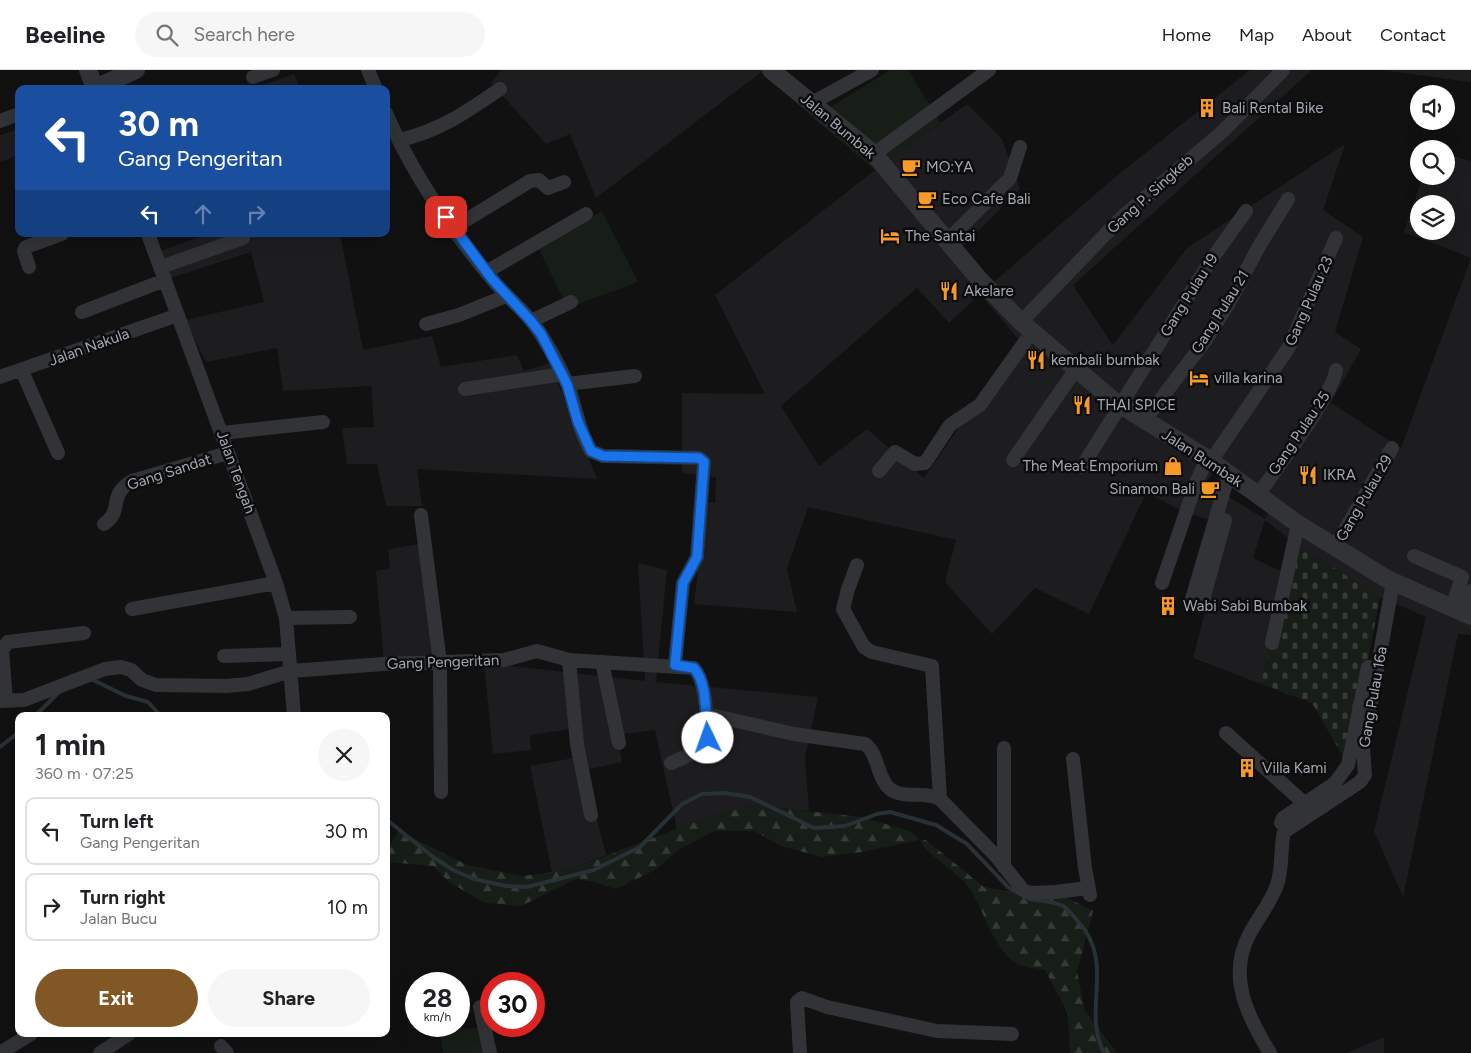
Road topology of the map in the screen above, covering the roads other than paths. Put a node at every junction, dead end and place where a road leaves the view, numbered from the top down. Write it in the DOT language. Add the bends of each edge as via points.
graph roads {
  1 [pos="88,70"];
  2 [pos="136,70"];
  3 [pos="273,70"];
  4 [pos="368,70"];
  5 [pos="771,70"];
  6 [pos="872,70"];
  7 [pos="989,70"];
  8 [pos="1284,70"];
  9 [pos="253,77"];
  10 [pos="93,85"];
  11 [pos="101,85"];
  12 [pos="374,85"];
  13 [pos="500,89"];
  14 [pos="812,103"];
  15 [pos="15,115"];
  16 [pos="0,121"];
  17 [pos="393,136"];
  18 [pos="1020,147"];
  19 [pos="874,154"];
  20 [pos="564,182"];
  21 [pos="1288,199"];
  22 [pos="1246,211"];
  23 [pos="586,214"];
  24 [pos="454,228"];
  25 [pos="54,237"];
  26 [pos="149,237"];
  27 [pos="243,238"];
  28 [pos="1336,238"];
  29 [pos="947,241"];
  30 [pos="29,267"];
  31 [pos="486,272"];
  32 [pos="163,274"];
  33 [pos="506,296"];
  34 [pos="571,302"];
  35 [pos="82,312"];
  36 [pos="178,315"];
  37 [pos="531,321"];
  38 [pos="426,324"];
  39 [pos="1026,327"];
  40 [pos="1076,369"];
  41 [pos="1336,370"];
  42 [pos="22,371"];
  43 [pos="635,376"];
  44 [pos="0,377"];
  45 [pos="565,379"];
  46 [pos="465,389"];
  47 [pos="1120,406"];
  48 [pos="1144,421"];
  49 [pos="323,422"];
  50 [pos="222,433"];
  51 [pos="1392,448"];
  52 [pos="58,453"];
  53 [pos="228,453"];
  54 [pos="1013,460"];
  55 [pos="1209,460"];
  56 [pos="1082,467"];
  57 [pos="879,471"];
  58 [pos="1232,476"];
  59 [pos="1258,495"];
  60 [pos="421,515"];
  61 [pos="104,524"];
  62 [pos="1298,524"];
  63 [pos="1335,547"];
  64 [pos="1414,556"];
  65 [pos="857,565"];
  66 [pos="1390,580"];
  67 [pos="276,583"];
  68 [pos="1162,583"];
  69 [pos="1471,591"];
  70 [pos="1197,601"];
  71 [pos="132,609"];
  72 [pos="1462,612"];
  73 [pos="350,617"];
  74 [pos="286,618"];
  75 [pos="84,633"];
  76 [pos="1272,643"];
  77 [pos="289,654"];
  78 [pos="224,656"];
  79 [pos="569,660"];
  80 [pos="602,662"];
  81 [pos="440,663"];
  82 [pos="675,665"];
  83 [pos="291,671"];
  84 [pos="3,701"];
  85 [pos="294,712"];
  86 [pos="706,714"];
  87 [pos="1226,733"];
  88 [pos="619,743"];
  89 [pos="1004,748"];
  90 [pos="1073,759"];
  91 [pos="671,763"];
  92 [pos="441,792"];
  93 [pos="940,799"];
  94 [pos="1304,804"];
  95 [pos="591,815"];
  96 [pos="1281,823"];
  97 [pos="1004,867"];
  98 [pos="1012,1034"];
  99 [pos="26,1037"];
  100 [pos="124,1037"];
  101 [pos="487,1037"];
  102 [pos="0,1053"];
  103 [pos="100,1053"];
  104 [pos="490,1053"];
  105 [pos="800,1053"];
  106 [pos="1270,1053"];
  1 -- 10 [label="street"];
  2 -- 11 [label="street"];
  3 -- 9 [label="street"];
  4 -- 12 [label="street"];
  5 -- 14 [label="street, Jalan Bumbak"];
  6 -- 14 [label="street"];
  7 -- 19 [label="street"];
  8 -- 39 [label="street, Gang P. Singkeb" via="1222,132 1122,217"];
  13 -- 17 [label="street" via="443,126"];
  14 -- 19 [label="street, Jalan Bumbak"];
  15 -- 16 [label="street"];
  17 -- 24 [label="street"];
  18 -- 29 [label="street" via="1010,178"];
  19 -- 29 [label="street, Jalan Bumbak"];
  20 -- 24 [label="street" via="548,188 539,180 530,181"];
  21 -- 48 [label="street, Gang Pulau 21" via="1205,340"];
  22 -- 47 [label="street, Gang Pulau 19" via="1211,260"];
  23 -- 31 [label="street"];
  24 -- 31 [label="street"];
  25 -- 30 [label="street" via="26,247 24,251"];
  26 -- 32 [label="street, Jalan Tengah"];
  27 -- 32 [label="street"];
  28 -- 55 [label="street, Gang Pulau 23" via="1289,347"];
  29 -- 39 [label="street, Jalan Bumbak"];
  31 -- 33 [label="street"];
  32 -- 35 [label="street"];
  32 -- 36 [label="street, Jalan Tengah"];
  33 -- 37 [label="street"];
  33 -- 38 [label="street"];
  34 -- 37 [label="street"];
  36 -- 42 [label="street, Jalan Nakula"];
  36 -- 50 [label="street, Jalan Tengah"];
  37 -- 45 [label="street"];
  39 -- 40 [label="street, Jalan Bumbak"];
  39 -- 57 [label="street, Gang P. Singkeb" via="980,405 950,425 924,463 915,464 895,452"];
  40 -- 47 [label="street, Jalan Bumbak"];
  40 -- 54 [label="street"];
  41 -- 59 [label="street, Gang Pulau 25" via="1334,380 1317,408"];
  42 -- 44 [label="street, Jalan Nakula"];
  42 -- 52 [label="street"];
  43 -- 45 [label="street"];
  45 -- 46 [label="street"];
  45 -- 82 [label="street" via="586,442 597,455 699,458 704,462 697,557 683,583"];
  47 -- 48 [label="street, Jalan Bumbak"];
  47 -- 56 [label="street, Gang Pulau 19"];
  48 -- 55 [label="street, Jalan Bumbak"];
  49 -- 50 [label="street"];
  50 -- 53 [label="street, Jalan Tengah"];
  51 -- 63 [label="street, Gang Pulau 29"];
  53 -- 61 [label="street, Gang Sandat" via="132,481 118,492 114,515"];
  53 -- 67 [label="street, Jalan Tengah"];
  55 -- 58 [label="street, Jalan Bumbak"];
  55 -- 68 [label="street, Gang Pulau 23" via="1190,500"];
  58 -- 59 [label="street, Jalan Bumbak"];
  58 -- 70 [label="street"];
  59 -- 62 [label="street, Jalan Bumbak"];
  60 -- 81 [label="street"];
  62 -- 63 [label="street, Jalan Bumbak"];
  62 -- 76 [label="street"];
  63 -- 66 [label="street, Jalan Bumbak"];
  64 -- 72 [label="street" via="1462,577"];
  65 -- 93 [label="street" via="843,609 864,647 872,652 932,666"];
  66 -- 72 [label="street, Jalan Bumbak"];
  66 -- 94 [label="street" via="1348,765 1335,783"];
  66 -- 106 [label="street, Gang Pulau 16a" via="1363,747 1365,775 1360,782 1284,832 1277,885 1249,936 1242,957 1241,988 1246,1010"];
  67 -- 71 [label="street"];
  67 -- 74 [label="street, Jalan Tengah"];
  69 -- 72 [label="street"];
  73 -- 74 [label="street"];
  74 -- 77 [label="street, Jalan Tengah"];
  75 -- 84 [label="street" via="8,642 2,650"];
  77 -- 78 [label="street"];
  77 -- 83 [label="street, Jalan Tengah"];
  79 -- 80 [label="street, Gang Pengeritan"];
  79 -- 81 [label="street, Gang Pengeritan" via="537,651 504,660"];
  79 -- 95 [label="street" via="577,744"];
  80 -- 82 [label="street, Gang Pengeritan"];
  80 -- 88 [label="street"];
  81 -- 83 [label="street, Gang Pengeritan"];
  81 -- 92 [label="street"];
  82 -- 86 [label="street, Gang Pengeritan" via="697,671"];
  83 -- 84 [label="street, Gang Pengeritan" via="248,684 156,685 121,667 105,669 24,700"];
  83 -- 85 [label="street, Jalan Tengah"];
  86 -- 91 [label="street, Gang Pengeritan" via="709,747"];
  86 -- 93 [label="street" via="794,734 865,744 889,788 895,792 931,795"];
  87 -- 94 [label="street"];
  89 -- 97 [label="street"];
  90 -- 97 [label="street" via="1089,892 1031,893 1017,885"];
  93 -- 97 [label="street"];
  94 -- 96 [label="street" via="1283,818"];
  98 -- 105 [label="street" via="937,1031 827,1007 802,998 797,1002 796,1010"];
  99 -- 102 [label="street"];
  100 -- 103 [label="street"];
  101 -- 104 [label="street"];
}
